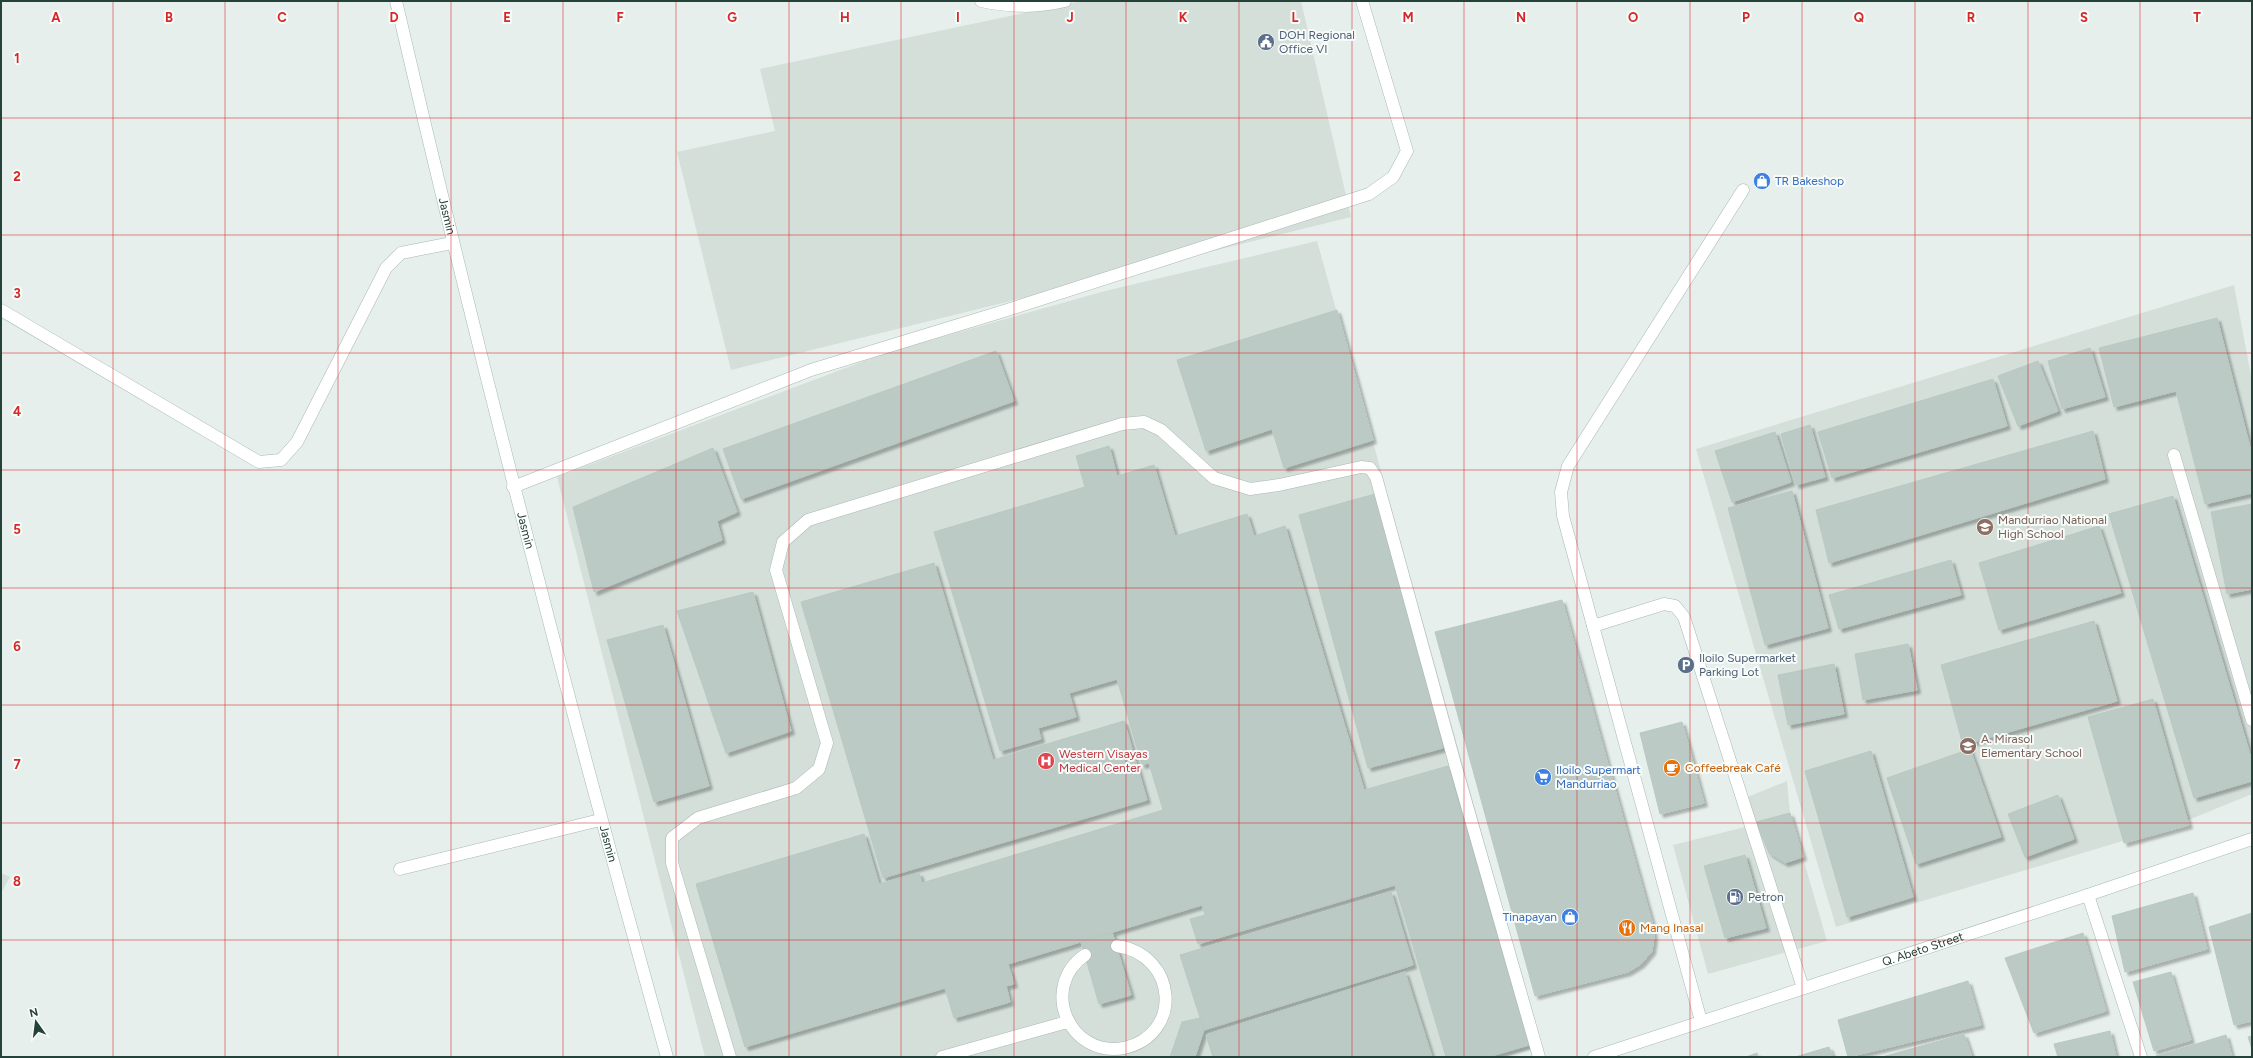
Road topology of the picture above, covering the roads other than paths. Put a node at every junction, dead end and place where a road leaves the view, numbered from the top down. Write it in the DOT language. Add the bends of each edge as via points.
graph roads {
  1 [pos="396,1"];
  2 [pos="981,1"];
  3 [pos="1065,1"];
  4 [pos="1362,1"];
  5 [pos="1743,190"];
  6 [pos="452,244"];
  7 [pos="1,310"];
  8 [pos="2174,455"];
  9 [pos="513,487"];
  10 [pos="1593,626"];
  11 [pos="2252,720"];
  12 [pos="600,820"];
  13 [pos="2252,840"];
  14 [pos="400,869"];
  15 [pos="2088,896"];
  16 [pos="1117,946"];
  17 [pos="1085,955"];
  18 [pos="1803,988"];
  19 [pos="1701,1021"];
  20 [pos="1067,1022"];
  21 [pos="1132,1045"];
  22 [pos="1605,1055"];
  23 [pos="667,1057"];
  24 [pos="730,1057"];
  25 [pos="942,1057"];
  26 [pos="1136,1057"];
  27 [pos="1539,1057"];
  28 [pos="1594,1057"];
  29 [pos="2141,1057"];
  1 -- 6 [label="street, Jasmin"];
  2 -- 3 [label="street" via="1013,7 1049,5"];
  4 -- 9 [label="street" via="1407,151 1393,177 1369,194 811,370"];
  5 -- 10 [label="street" via="1568,466 1561,492 1563,516"];
  6 -- 7 [label="street" via="401,253 386,268 297,442 281,460 259,462"];
  6 -- 9 [label="street, Jasmin"];
  8 -- 11 [label="street"];
  9 -- 12 [label="street, Jasmin"];
  10 -- 18 [label="street" via="1664,604 1674,606 1684,617"];
  10 -- 19 [label="street"];
  12 -- 14 [label="street"];
  12 -- 23 [label="street, Jasmin"];
  13 -- 15 [label="street, Q. Abeto Street"];
  15 -- 18 [label="street, Q. Abeto Street"];
  15 -- 29 [label="street"];
  16 -- 21 [label="street" via="1144,954 1157,968 1164,984 1166,1001 1161,1019 1152,1032"];
  17 -- 20 [label="street" via="1077,960 1067,974 1062,991 1062,1007"];
  18 -- 19 [label="street, Q. Abeto Street"];
  19 -- 22 [label="street, Q. Abeto Street"];
  20 -- 21 [label="street" via="1078,1035 1091,1044 1106,1049"];
  20 -- 25 [label="street"];
  21 -- 26 [label="street"];
  22 -- 28 [label="street, Q. Abeto Street"];
  24 -- 27 [label="street" via="672,862 672,838 698,818 796,788 820,769 827,743 776,570 783,542 808,520 1122,424 1144,422 1161,430 1214,478 1250,489 1360,467 1370,468 1380,487 1455,764"];
}
